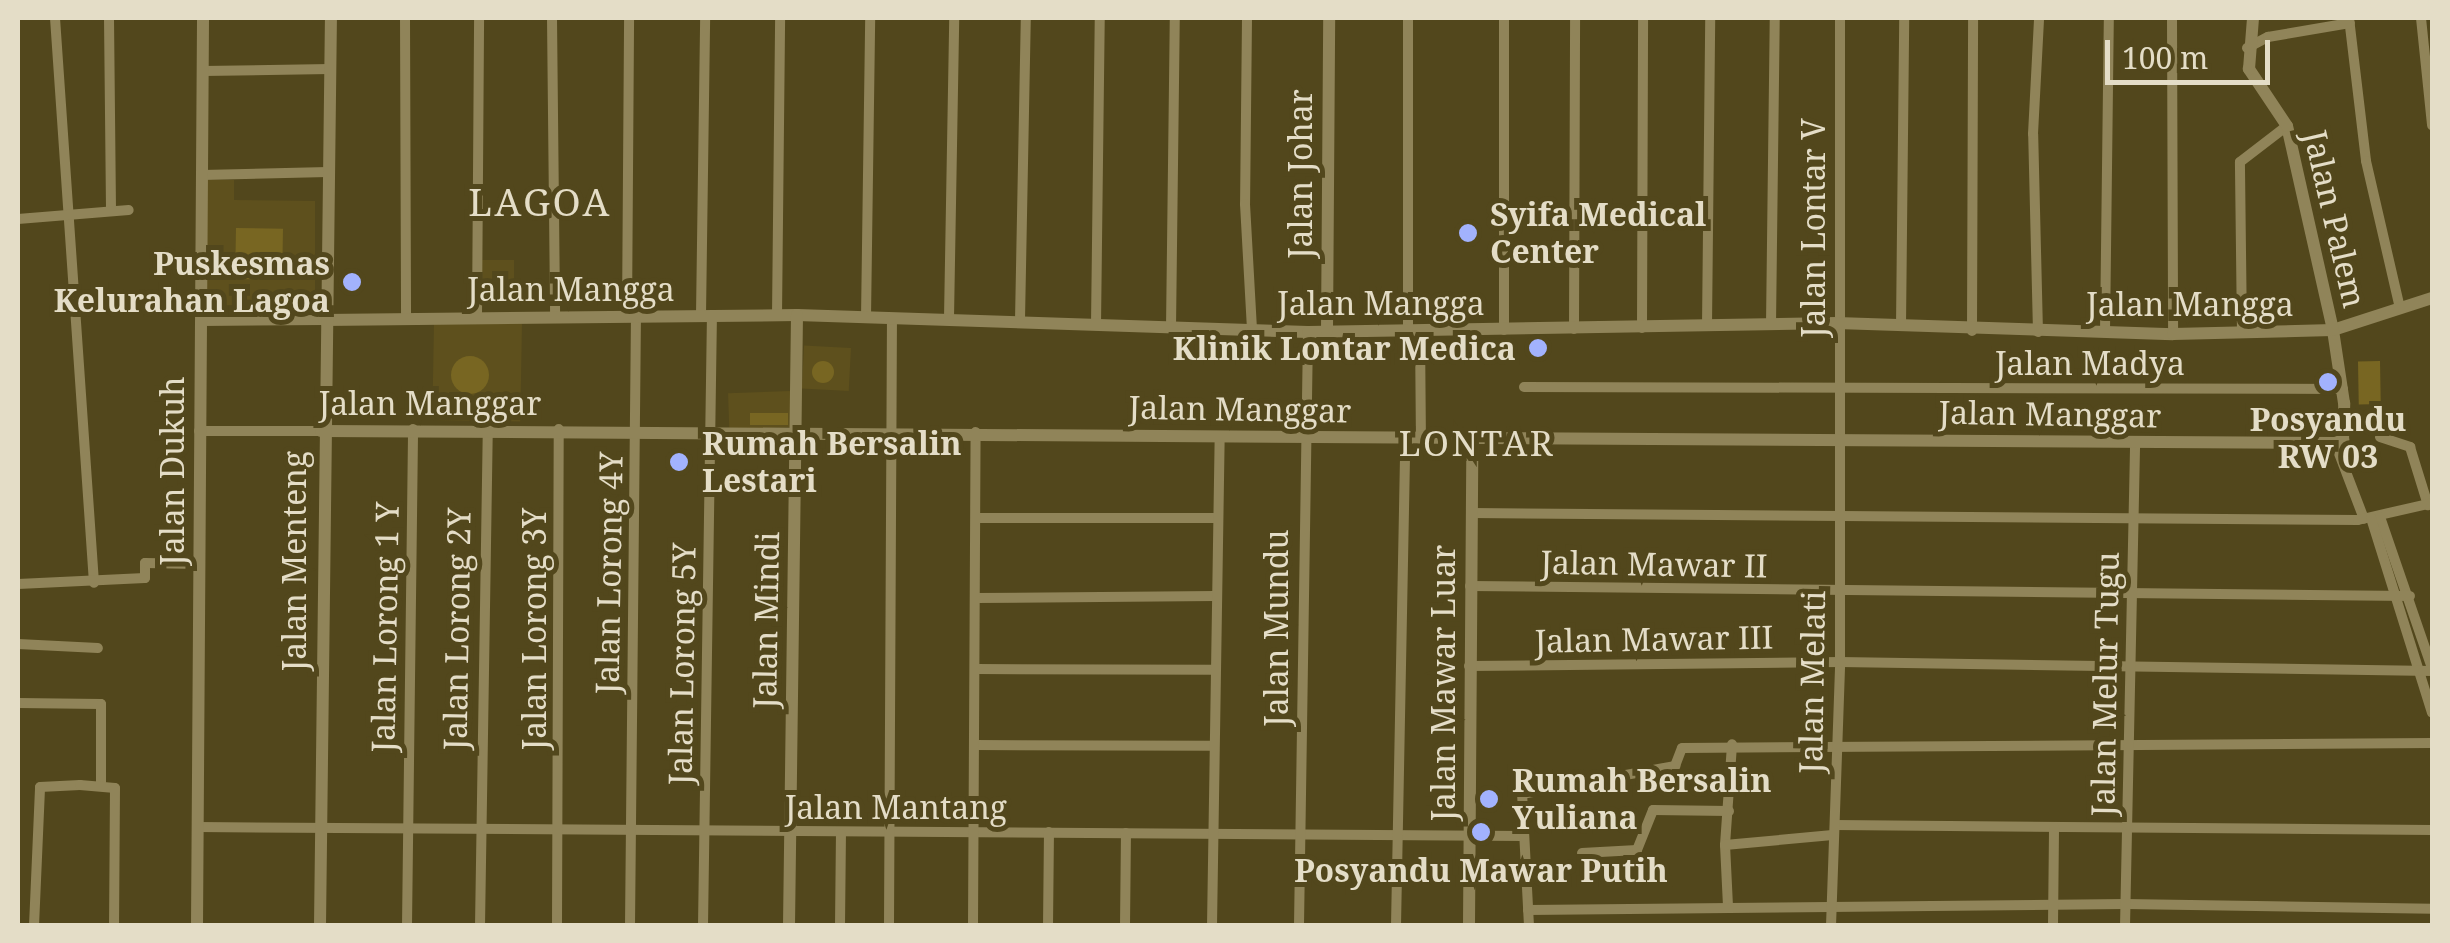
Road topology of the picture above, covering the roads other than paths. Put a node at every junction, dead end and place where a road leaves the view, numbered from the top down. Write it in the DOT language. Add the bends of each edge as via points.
graph roads {
  1 [pos="55,18"];
  2 [pos="109,18"];
  3 [pos="204,18"];
  4 [pos="331,18"];
  5 [pos="405,18"];
  6 [pos="479,18"];
  7 [pos="552,18"];
  8 [pos="629,18"];
  9 [pos="705,18"];
  10 [pos="780,18"];
  11 [pos="870,18"];
  12 [pos="954,18"];
  13 [pos="1026,18"];
  14 [pos="1100,18"];
  15 [pos="1175,18"];
  16 [pos="1247,18"];
  17 [pos="1329,18"];
  18 [pos="1408,18"];
  19 [pos="1504,18"];
  20 [pos="1574,18"];
  21 [pos="1644,18"];
  22 [pos="1710,18"];
  23 [pos="1776,18"];
  24 [pos="1840,18"];
  25 [pos="1904,18"];
  26 [pos="1973,18"];
  27 [pos="2039,18"];
  28 [pos="2109,18"];
  29 [pos="2172,18"];
  30 [pos="2253,18"];
  31 [pos="2421,18"];
  32 [pos="2350,20"];
  33 [pos="2247,48"];
  34 [pos="330,69"];
  35 [pos="203,71"];
  36 [pos="2432,125"];
  37 [pos="2286,126"];
  38 [pos="328,172"];
  39 [pos="202,175"];
  40 [pos="129,210"];
  41 [pos="111,211"];
  42 [pos="70,214"];
  43 [pos="18,219"];
  44 [pos="2432,298"];
  45 [pos="2400,308"];
  46 [pos="707,315"];
  47 [pos="796,315"];
  48 [pos="477,316"];
  49 [pos="555,316"];
  50 [pos="632,316"];
  51 [pos="778,316"];
  52 [pos="406,318"];
  53 [pos="866,318"];
  54 [pos="949,318"];
  55 [pos="892,319"];
  56 [pos="324,320"];
  57 [pos="1020,320"];
  58 [pos="201,321"];
  59 [pos="1837,323"];
  60 [pos="1096,324"];
  61 [pos="1771,325"];
  62 [pos="1707,326"];
  63 [pos="1901,326"];
  64 [pos="1172,328"];
  65 [pos="1642,328"];
  66 [pos="1574,329"];
  67 [pos="1252,330"];
  68 [pos="1504,330"];
  69 [pos="2333,330"];
  70 [pos="1327,331"];
  71 [pos="1308,332"];
  72 [pos="1414,332"];
  73 [pos="1972,332"];
  74 [pos="2038,332"];
  75 [pos="2105,332"];
  76 [pos="2242,333"];
  77 [pos="2173,334"];
  78 [pos="1837,386"];
  79 [pos="1524,387"];
  80 [pos="2343,389"];
  81 [pos="712,428"];
  82 [pos="412,429"];
  83 [pos="488,430"];
  84 [pos="559,430"];
  85 [pos="636,430"];
  86 [pos="798,430"];
  87 [pos="892,430"];
  88 [pos="199,431"];
  89 [pos="322,431"];
  90 [pos="976,432"];
  91 [pos="1220,436"];
  92 [pos="1302,436"];
  93 [pos="2380,437"];
  94 [pos="1405,439"];
  95 [pos="1838,439"];
  96 [pos="1421,440"];
  97 [pos="1472,440"];
  98 [pos="2338,442"];
  99 [pos="2136,443"];
  100 [pos="2430,504"];
  101 [pos="1471,513"];
  102 [pos="1837,515"];
  103 [pos="2134,516"];
  104 [pos="976,518"];
  105 [pos="1216,518"];
  106 [pos="2371,518"];
  107 [pos="199,564"];
  108 [pos="94,582"];
  109 [pos="18,584"];
  110 [pos="1470,586"];
  111 [pos="1838,591"];
  112 [pos="2130,592"];
  113 [pos="1215,596"];
  114 [pos="2405,597"];
  115 [pos="976,598"];
  116 [pos="18,644"];
  117 [pos="98,648"];
  118 [pos="1840,662"];
  119 [pos="2131,665"];
  120 [pos="1469,666"];
  121 [pos="976,669"];
  122 [pos="1214,670"];
  123 [pos="2429,670"];
  124 [pos="18,703"];
  125 [pos="2432,713"];
  126 [pos="2129,740"];
  127 [pos="2432,742"];
  128 [pos="1838,743"];
  129 [pos="976,744"];
  130 [pos="1732,744"];
  131 [pos="1213,746"];
  132 [pos="101,786"];
  133 [pos="1729,811"];
  134 [pos="198,826"];
  135 [pos="322,826"];
  136 [pos="406,826"];
  137 [pos="2054,827"];
  138 [pos="2128,827"];
  139 [pos="558,829"];
  140 [pos="480,830"];
  141 [pos="1834,830"];
  142 [pos="2432,830"];
  143 [pos="632,831"];
  144 [pos="974,832"];
  145 [pos="1049,832"];
  146 [pos="704,833"];
  147 [pos="789,833"];
  148 [pos="1126,833"];
  149 [pos="842,834"];
  150 [pos="1212,834"];
  151 [pos="889,835"];
  152 [pos="1300,835"];
  153 [pos="1397,835"];
  154 [pos="1471,836"];
  155 [pos="1523,836"];
  156 [pos="1725,845"];
  157 [pos="1582,854"];
  158 [pos="2126,904"];
  159 [pos="1831,905"];
  160 [pos="2053,905"];
  161 [pos="1728,906"];
  162 [pos="2432,909"];
  163 [pos="1528,910"];
  164 [pos="34,926"];
  165 [pos="114,926"];
  166 [pos="197,926"];
  167 [pos="320,926"];
  168 [pos="407,926"];
  169 [pos="480,926"];
  170 [pos="557,926"];
  171 [pos="630,926"];
  172 [pos="703,926"];
  173 [pos="789,926"];
  174 [pos="840,926"];
  175 [pos="888,926"];
  176 [pos="974,926"];
  177 [pos="1048,926"];
  178 [pos="1124,926"];
  179 [pos="1212,926"];
  180 [pos="1299,926"];
  181 [pos="1396,926"];
  182 [pos="1469,926"];
  183 [pos="1529,926"];
  184 [pos="1831,926"];
  185 [pos="2053,926"];
  186 [pos="2125,926"];
  1 -- 42 [label="street"];
  2 -- 41 [label="street"];
  3 -- 35 [label="street, Jalan Dukuh"];
  4 -- 34 [label="street, Jalan Menteng"];
  5 -- 52 [label="street"];
  6 -- 48 [label="street"];
  7 -- 49 [label="street"];
  8 -- 50 [label="street, Jalan Lorong 4Y"];
  9 -- 46 [label="street, Jalan Lorong 5Y"];
  10 -- 51 [label="street"];
  11 -- 53 [label="street"];
  12 -- 54 [label="street"];
  13 -- 57 [label="street"];
  14 -- 60 [label="street"];
  15 -- 64 [label="street"];
  16 -- 67 [label="street"];
  17 -- 70 [label="street, Jalan Johar"];
  18 -- 72 [label="street"];
  19 -- 68 [label="street"];
  20 -- 66 [label="street"];
  21 -- 65 [label="street"];
  22 -- 62 [label="street"];
  23 -- 61 [label="street"];
  24 -- 59 [label="street, Jalan Lontar V"];
  25 -- 63 [label="street"];
  26 -- 73 [label="street"];
  27 -- 74 [label="street" via="2032,134"];
  28 -- 75 [label="street"];
  29 -- 77 [label="street"];
  30 -- 33 [label="street"];
  31 -- 36 [label="street"];
  32 -- 33 [label="street" via="2268,37"];
  32 -- 45 [label="street" via="2366,161"];
  33 -- 37 [label="street, Jalan Palem" via="2252,76"];
  34 -- 35 [label="street"];
  34 -- 38 [label="street, Jalan Menteng"];
  35 -- 39 [label="street, Jalan Dukuh"];
  37 -- 69 [label="street, Jalan Palem"];
  37 -- 76 [label="street" via="2240,162"];
  38 -- 39 [label="street"];
  38 -- 56 [label="street, Jalan Menteng"];
  39 -- 58 [label="street, Jalan Dukuh"];
  40 -- 41 [label="street"];
  41 -- 42 [label="street"];
  42 -- 43 [label="street"];
  42 -- 108 [label="street"];
  44 -- 45 [label="street, Jalan Mangga"];
  45 -- 69 [label="street, Jalan Mangga"];
  46 -- 50 [label="street, Jalan Mangga"];
  46 -- 51 [label="street, Jalan Mangga"];
  46 -- 81 [label="street, Jalan Lorong 5Y"];
  47 -- 51 [label="street, Jalan Mangga"];
  47 -- 53 [label="street, Jalan Mangga"];
  47 -- 86 [label="street, Jalan Mindi"];
  48 -- 49 [label="street, Jalan Mangga"];
  48 -- 52 [label="street, Jalan Mangga"];
  49 -- 50 [label="street, Jalan Mangga"];
  50 -- 85 [label="street, Jalan Lorong 4Y"];
  52 -- 56 [label="street, Jalan Mangga"];
  53 -- 55 [label="street, Jalan Mangga"];
  54 -- 55 [label="street, Jalan Mangga"];
  54 -- 57 [label="street, Jalan Mangga"];
  55 -- 87 [label="street"];
  56 -- 58 [label="street"];
  56 -- 89 [label="street, Jalan Menteng"];
  57 -- 60 [label="street, Jalan Mangga"];
  58 -- 88 [label="street, Jalan Dukuh"];
  59 -- 61 [label="street, Jalan Mangga"];
  59 -- 63 [label="street, Jalan Mangga"];
  59 -- 78 [label="street, Jalan Lontar V"];
  60 -- 64 [label="street, Jalan Mangga"];
  61 -- 62 [label="street, Jalan Mangga"];
  62 -- 65 [label="street, Jalan Mangga"];
  63 -- 73 [label="street, Jalan Mangga"];
  64 -- 67 [label="street, Jalan Mangga"];
  65 -- 66 [label="street, Jalan Mangga"];
  66 -- 68 [label="street, Jalan Mangga"];
  67 -- 71 [label="street, Jalan Mangga"];
  68 -- 72 [label="street, Jalan Mangga"];
  69 -- 76 [label="street, Jalan Mangga"];
  69 -- 80 [label="street, Jalan Palem"];
  70 -- 71 [label="street, Jalan Mangga"];
  70 -- 72 [label="street, Jalan Mangga"];
  71 -- 92 [label="street, Jalan Mundu"];
  72 -- 96 [label="street"];
  73 -- 74 [label="street, Jalan Mangga"];
  74 -- 75 [label="street, Jalan Mangga"];
  75 -- 77 [label="street, Jalan Mangga"];
  76 -- 77 [label="street, Jalan Mangga"];
  78 -- 79 [label="street, Jalan Madya"];
  78 -- 80 [label="street, Jalan Madya"];
  78 -- 95 [label="street, Jalan Lontar V"];
  80 -- 98 [label="street, Jalan Palem"];
  81 -- 85 [label="street, Jalan Manggar"];
  81 -- 86 [label="street, Jalan Manggar"];
  81 -- 146 [label="street, Jalan Lorong 5Y"];
  82 -- 83 [label="street, Jalan Manggar"];
  82 -- 89 [label="street, Jalan Manggar"];
  82 -- 136 [label="street, Jalan Lorong 1 Y"];
  83 -- 84 [label="street, Jalan Manggar"];
  83 -- 140 [label="street, Jalan Lorong 2Y"];
  84 -- 85 [label="street, Jalan Manggar"];
  84 -- 139 [label="street, Jalan Lorong 3Y"];
  85 -- 143 [label="street, Jalan Lorong 4Y"];
  86 -- 87 [label="street, Jalan Manggar"];
  86 -- 147 [label="street, Jalan Mindi"];
  87 -- 90 [label="street, Jalan Manggar"];
  87 -- 151 [label="street"];
  88 -- 89 [label="street, Jalan Manggar"];
  88 -- 107 [label="street, Jalan Dukuh"];
  89 -- 135 [label="street, Jalan Menteng"];
  90 -- 91 [label="street, Jalan Manggar"];
  90 -- 104 [label="street"];
  91 -- 92 [label="street, Jalan Manggar"];
  91 -- 105 [label="street"];
  92 -- 94 [label="street, Jalan Manggar"];
  92 -- 152 [label="street, Jalan Mundu"];
  93 -- 100 [label="street" via="2410,447"];
  94 -- 96 [label="street, Jalan Manggar"];
  94 -- 153 [label="street"];
  95 -- 97 [label="street, Jalan Manggar"];
  95 -- 99 [label="street, Jalan Manggar"];
  95 -- 102 [label="street, Jalan Melati"];
  96 -- 97 [label="street, Jalan Manggar"];
  97 -- 101 [label="street, Jalan Mawar Luar"];
  98 -- 99 [label="street, Jalan Manggar"];
  98 -- 106 [label="street"];
  99 -- 103 [label="street, Jalan Melur Tugu"];
  100 -- 106 [label="street"];
  101 -- 102 [label="street"];
  101 -- 110 [label="street, Jalan Mawar Luar"];
  102 -- 103 [label="street"];
  102 -- 111 [label="street, Jalan Melati"];
  103 -- 106 [label="street"];
  103 -- 112 [label="street, Jalan Melur Tugu"];
  104 -- 105 [label="street"];
  104 -- 115 [label="street"];
  105 -- 113 [label="street"];
  106 -- 114 [label="street"];
  107 -- 108 [label="street" via="145,563 145,578"];
  107 -- 134 [label="street, Jalan Dukuh"];
  108 -- 109 [label="street"];
  110 -- 111 [label="street, Jalan Mawar II"];
  110 -- 120 [label="street, Jalan Mawar Luar"];
  111 -- 112 [label="street, Jalan Mawar II"];
  111 -- 118 [label="street, Jalan Melati"];
  112 -- 114 [label="street, Jalan Mawar II"];
  112 -- 119 [label="street, Jalan Melur Tugu"];
  113 -- 115 [label="street"];
  113 -- 122 [label="street"];
  114 -- 123 [label="street"];
  115 -- 121 [label="street"];
  116 -- 117 [label="street"];
  118 -- 119 [label="street, Jalan Mawar III"];
  118 -- 120 [label="street, Jalan Mawar III"];
  118 -- 128 [label="street, Jalan Melati"];
  119 -- 123 [label="street, Jalan Mawar III"];
  119 -- 126 [label="street, Jalan Melur Tugu"];
  120 -- 154 [label="street, Jalan Mawar Luar"];
  121 -- 122 [label="street"];
  121 -- 129 [label="street"];
  122 -- 131 [label="street"];
  123 -- 125 [label="street"];
  124 -- 132 [label="street" via="101,704"];
  126 -- 127 [label="street"];
  126 -- 128 [label="street"];
  126 -- 138 [label="street, Jalan Melur Tugu"];
  128 -- 130 [label="street"];
  128 -- 141 [label="street, Jalan Melati"];
  129 -- 131 [label="street"];
  129 -- 144 [label="street"];
  130 -- 133 [label="street"];
  130 -- 155 [label="street" via="1682,748 1677,766 1522,794"];
  131 -- 150 [label="street"];
  132 -- 164 [label="street" via="40,787"];
  132 -- 165 [label="street" via="116,788"];
  133 -- 156 [label="street"];
  133 -- 157 [label="street" via="1653,810 1637,850"];
  134 -- 135 [label="street, Jalan Mantang"];
  134 -- 166 [label="street, Jalan Dukuh"];
  135 -- 136 [label="street, Jalan Mantang"];
  135 -- 167 [label="street, Jalan Menteng"];
  136 -- 140 [label="street, Jalan Mantang"];
  136 -- 168 [label="street, Jalan Lorong 1 Y"];
  137 -- 138 [label="street"];
  137 -- 141 [label="street"];
  137 -- 160 [label="street"];
  138 -- 142 [label="street"];
  138 -- 158 [label="street, Jalan Melur Tugu"];
  139 -- 140 [label="street, Jalan Mantang"];
  139 -- 143 [label="street, Jalan Mantang"];
  139 -- 170 [label="street, Jalan Lorong 3Y"];
  140 -- 169 [label="street, Jalan Lorong 2Y"];
  141 -- 156 [label="street"];
  141 -- 159 [label="street, Jalan Melati"];
  143 -- 146 [label="street, Jalan Mantang"];
  143 -- 171 [label="street, Jalan Lorong 4Y"];
  144 -- 145 [label="street, Jalan Mantang"];
  144 -- 151 [label="street, Jalan Mantang"];
  144 -- 176 [label="street"];
  145 -- 148 [label="street, Jalan Mantang"];
  145 -- 177 [label="street"];
  146 -- 147 [label="street, Jalan Mantang"];
  146 -- 172 [label="street, Jalan Lorong 5Y"];
  147 -- 149 [label="street, Jalan Mantang"];
  147 -- 173 [label="street, Jalan Mindi"];
  148 -- 150 [label="street, Jalan Mantang"];
  148 -- 178 [label="street"];
  149 -- 151 [label="street, Jalan Mantang"];
  149 -- 174 [label="street"];
  150 -- 152 [label="street, Jalan Mantang"];
  150 -- 179 [label="street"];
  151 -- 175 [label="street"];
  152 -- 153 [label="street, Jalan Mantang"];
  152 -- 180 [label="street, Jalan Mundu"];
  153 -- 154 [label="street, Jalan Mantang"];
  153 -- 181 [label="street"];
  154 -- 155 [label="street, Jalan Mantang"];
  154 -- 182 [label="street, Jalan Mawar Luar"];
  155 -- 163 [label="street"];
  156 -- 161 [label="street"];
  158 -- 160 [label="street"];
  158 -- 162 [label="street"];
  158 -- 186 [label="street, Jalan Melur Tugu"];
  159 -- 160 [label="street"];
  159 -- 161 [label="street"];
  159 -- 184 [label="street, Jalan Melati"];
  160 -- 185 [label="street"];
  161 -- 163 [label="street"];
  163 -- 183 [label="street"];
}
